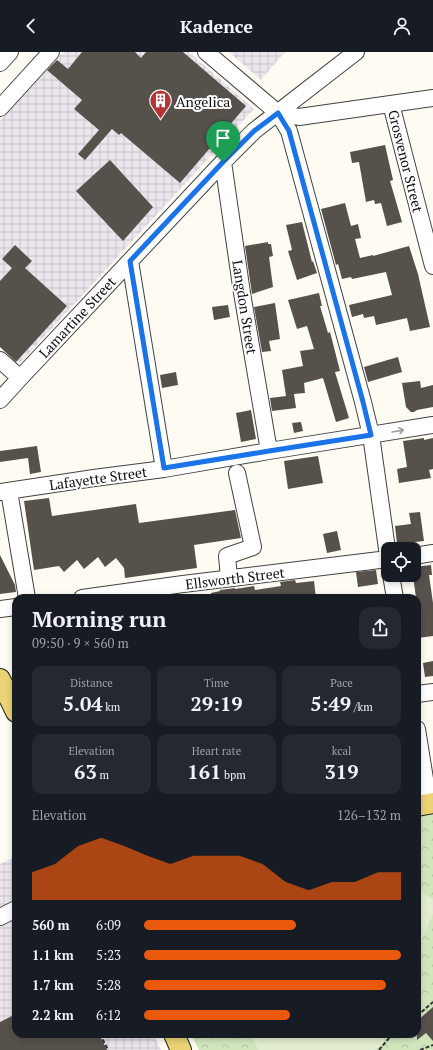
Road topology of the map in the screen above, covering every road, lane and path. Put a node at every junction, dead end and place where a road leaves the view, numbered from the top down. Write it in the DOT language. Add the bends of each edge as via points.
graph roads {
  1 [pos="10,52"];
  2 [pos="51,52"];
  3 [pos="206,52"];
  4 [pos="356,52"];
  5 [pos="0,63"];
  6 [pos="433,98"];
  7 [pos="391,104"];
  8 [pos="0,108"];
  9 [pos="278,113"];
  10 [pos="223,162"];
  11 [pos="130,261"];
  12 [pos="433,266"];
  13 [pos="0,360"];
  14 [pos="20,378"];
  15 [pos="0,400"];
  16 [pos="433,425"];
  17 [pos="371,435"];
  18 [pos="269,451"];
  19 [pos="164,468"];
  20 [pos="237,473"];
  21 [pos="5,492"];
  22 [pos="386,542"];
  23 [pos="433,553"];
  24 [pos="421,555"];
  25 [pos="381,560"];
  26 [pos="229,578"];
  27 [pos="392,582"];
  28 [pos="175,592"];
  29 [pos="26,594"];
  30 [pos="144,594"];
  31 [pos="394,594"];
  32 [pos="12,608"];
  33 [pos="0,609"];
  34 [pos="0,679"];
  35 [pos="433,692"];
  36 [pos="421,694"];
  37 [pos="9,708"];
  38 [pos="421,762"];
  39 [pos="426,805"];
  40 [pos="12,911"];
  41 [pos="0,917"];
  42 [pos="433,1002"];
  43 [pos="421,1012"];
  44 [pos="102,1038"];
  45 [pos="176,1038"];
  46 [pos="389,1038"];
  47 [pos="433,1045"];
  48 [pos="108,1050"];
  49 [pos="182,1050"];
  50 [pos="380,1050"];
  51 [pos="420,1050"];
  1 -- 5 [label="street"];
  2 -- 8 [label="street"];
  3 -- 9 [label="street"];
  4 -- 9 [label="street, Lamartine Street"];
  6 -- 7 [label="street"];
  7 -- 9 [label="street" via="299,117"];
  7 -- 12 [label="street, Grosvenor Street"];
  9 -- 10 [label="street, Lamartine Street" via="254,131"];
  9 -- 17 [label="street" via="289,131"];
  10 -- 11 [label="street, Lamartine Street"];
  10 -- 18 [label="street, Langdon Street"];
  11 -- 14 [label="street, Lamartine Street"];
  11 -- 19 [label="street"];
  13 -- 14 [label="street"];
  14 -- 15 [label="street, Lamartine Street"];
  17 -- 16 [label="street, Lafayette Street, one-way"];
  17 -- 18 [label="street, Lafayette Street"];
  17 -- 22 [label="street"];
  18 -- 19 [label="street, Lafayette Street"];
  19 -- 21 [label="street, Lafayette Street"];
  20 -- 26 [label="street" via="253,547 227,556"];
  21 -- 29 [label="street"];
  23 -- 24 [label="street"];
  25 -- 26 [label="street, Ellsworth Street"];
  26 -- 28 [label="street, Ellsworth Street"];
  27 -- 31 [label="street"];
  28 -- 30 [label="street, Ellsworth Street"];
  32 -- 33 [label="street"];
  34 -- 37 [label="main road"];
  35 -- 36 [label="street"];
  38 -- 39 [label="street"];
  40 -- 41 [label="street"];
  42 -- 43 [label="path"];
  44 -- 48 [label="path"];
  45 -- 49 [label="main road"];
  46 -- 50 [label="path"];
  47 -- 51 [label="path"];
}
